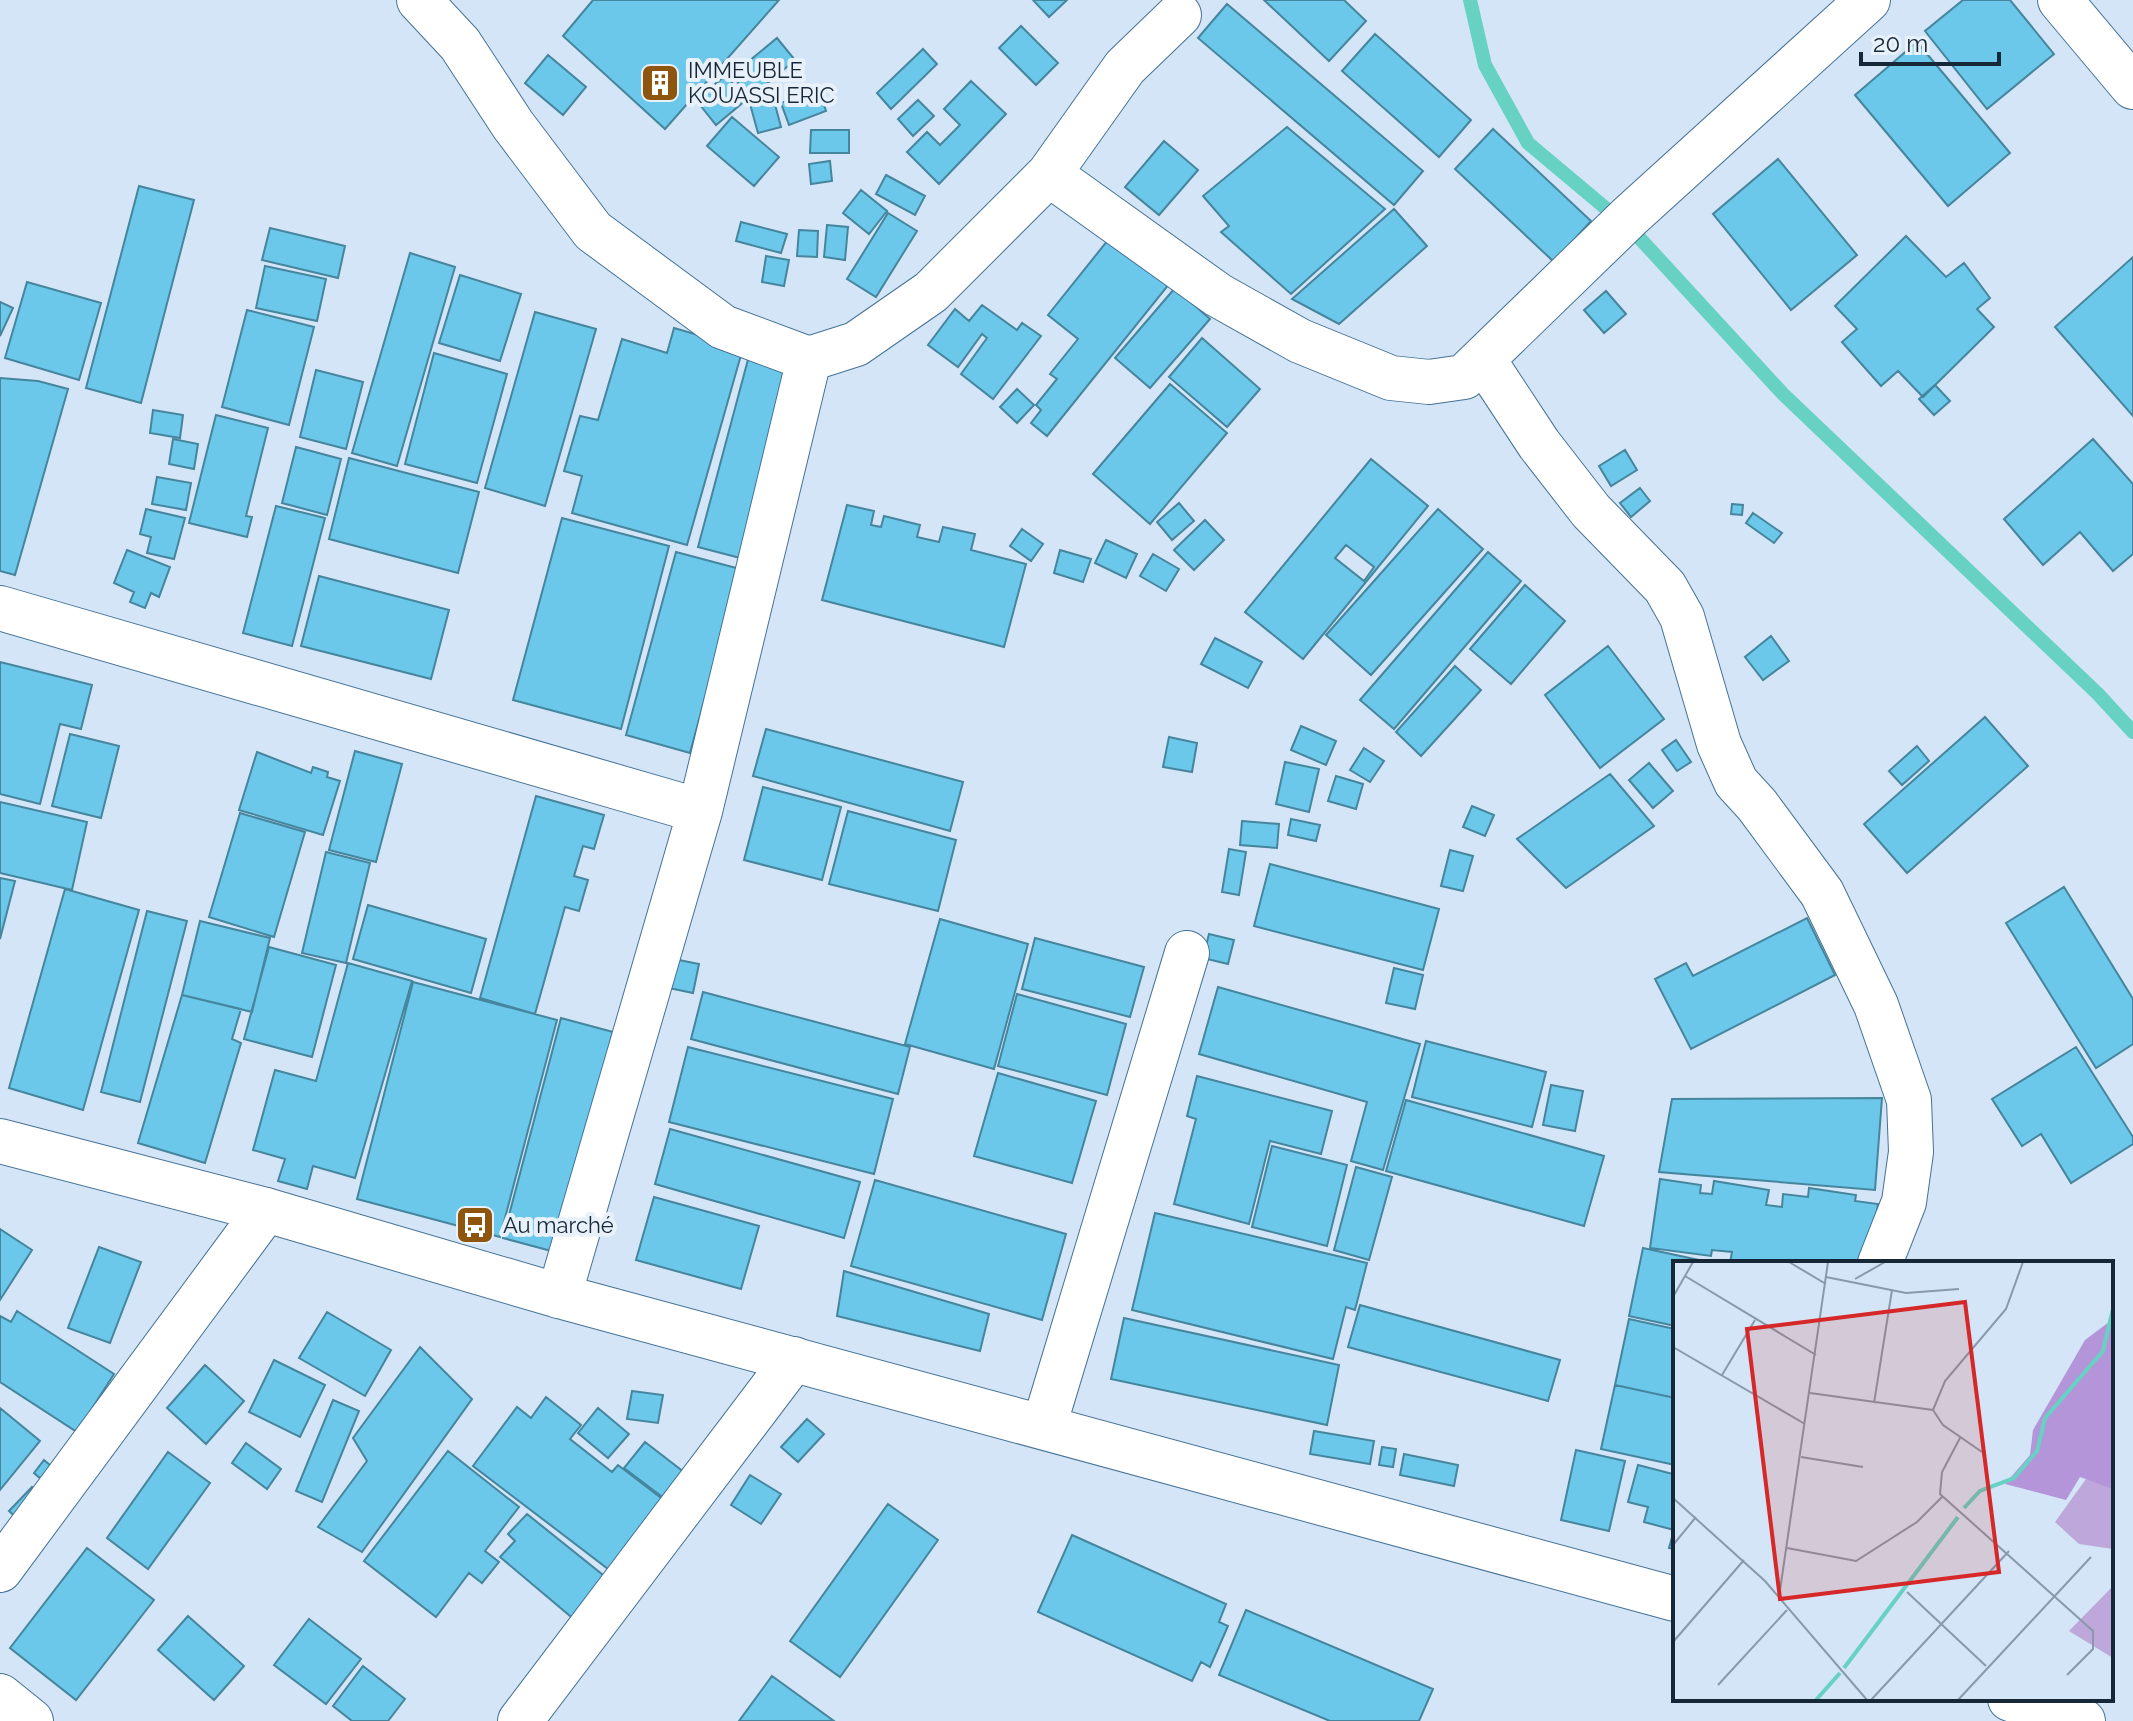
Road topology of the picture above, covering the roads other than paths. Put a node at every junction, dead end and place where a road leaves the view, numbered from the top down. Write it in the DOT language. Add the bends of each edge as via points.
graph roads {
  1 [pos="419,0"];
  2 [pos="1868,0"];
  3 [pos="2060,0"];
  4 [pos="1179,15"];
  5 [pos="2133,87"];
  6 [pos="1049,174"];
  7 [pos="809,359"];
  8 [pos="1483,359"];
  9 [pos="0,608"];
  10 [pos="700,811"];
  11 [pos="1187,953"];
  12 [pos="0,1141"];
  13 [pos="266,1210"];
  14 [pos="1881,1261"];
  15 [pos="559,1296"];
  16 [pos="794,1359"];
  17 [pos="1044,1426"];
  18 [pos="0,1570"];
  19 [pos="1673,1598"];
  20 [pos="0,1696"];
  21 [pos="2017,1701"];
  22 [pos="31,1721"];
  23 [pos="520,1721"];
  24 [pos="2083,1721"];
  1 -- 7 [label="street" via="460,44 593,231 723,327"];
  2 -- 8 [label="street" via="1617,227"];
  3 -- 5 [label="street"];
  4 -- 6 [label="street" via="1125,67"];
  6 -- 7 [label="street" via="931,292 856,344"];
  6 -- 8 [label="street" via="1218,295 1300,341 1391,378 1429,382 1464,377"];
  7 -- 10 [label="street"];
  8 -- 14 [label="street" via="1591,511 1665,587 1682,617 1719,744 1736,782 1822,893 1876,1005 1909,1100 1911,1152 1904,1202"];
  9 -- 10 [label="street"];
  10 -- 15 [label="street"];
  11 -- 17 [label="street"];
  12 -- 13 [label="street"];
  13 -- 15 [label="street"];
  13 -- 18 [label="street"];
  15 -- 16 [label="street"];
  16 -- 17 [label="street"];
  16 -- 23 [label="street"];
  17 -- 19 [label="street"];
  20 -- 22 [label="street"];
  21 -- 24 [label="street"];
}
